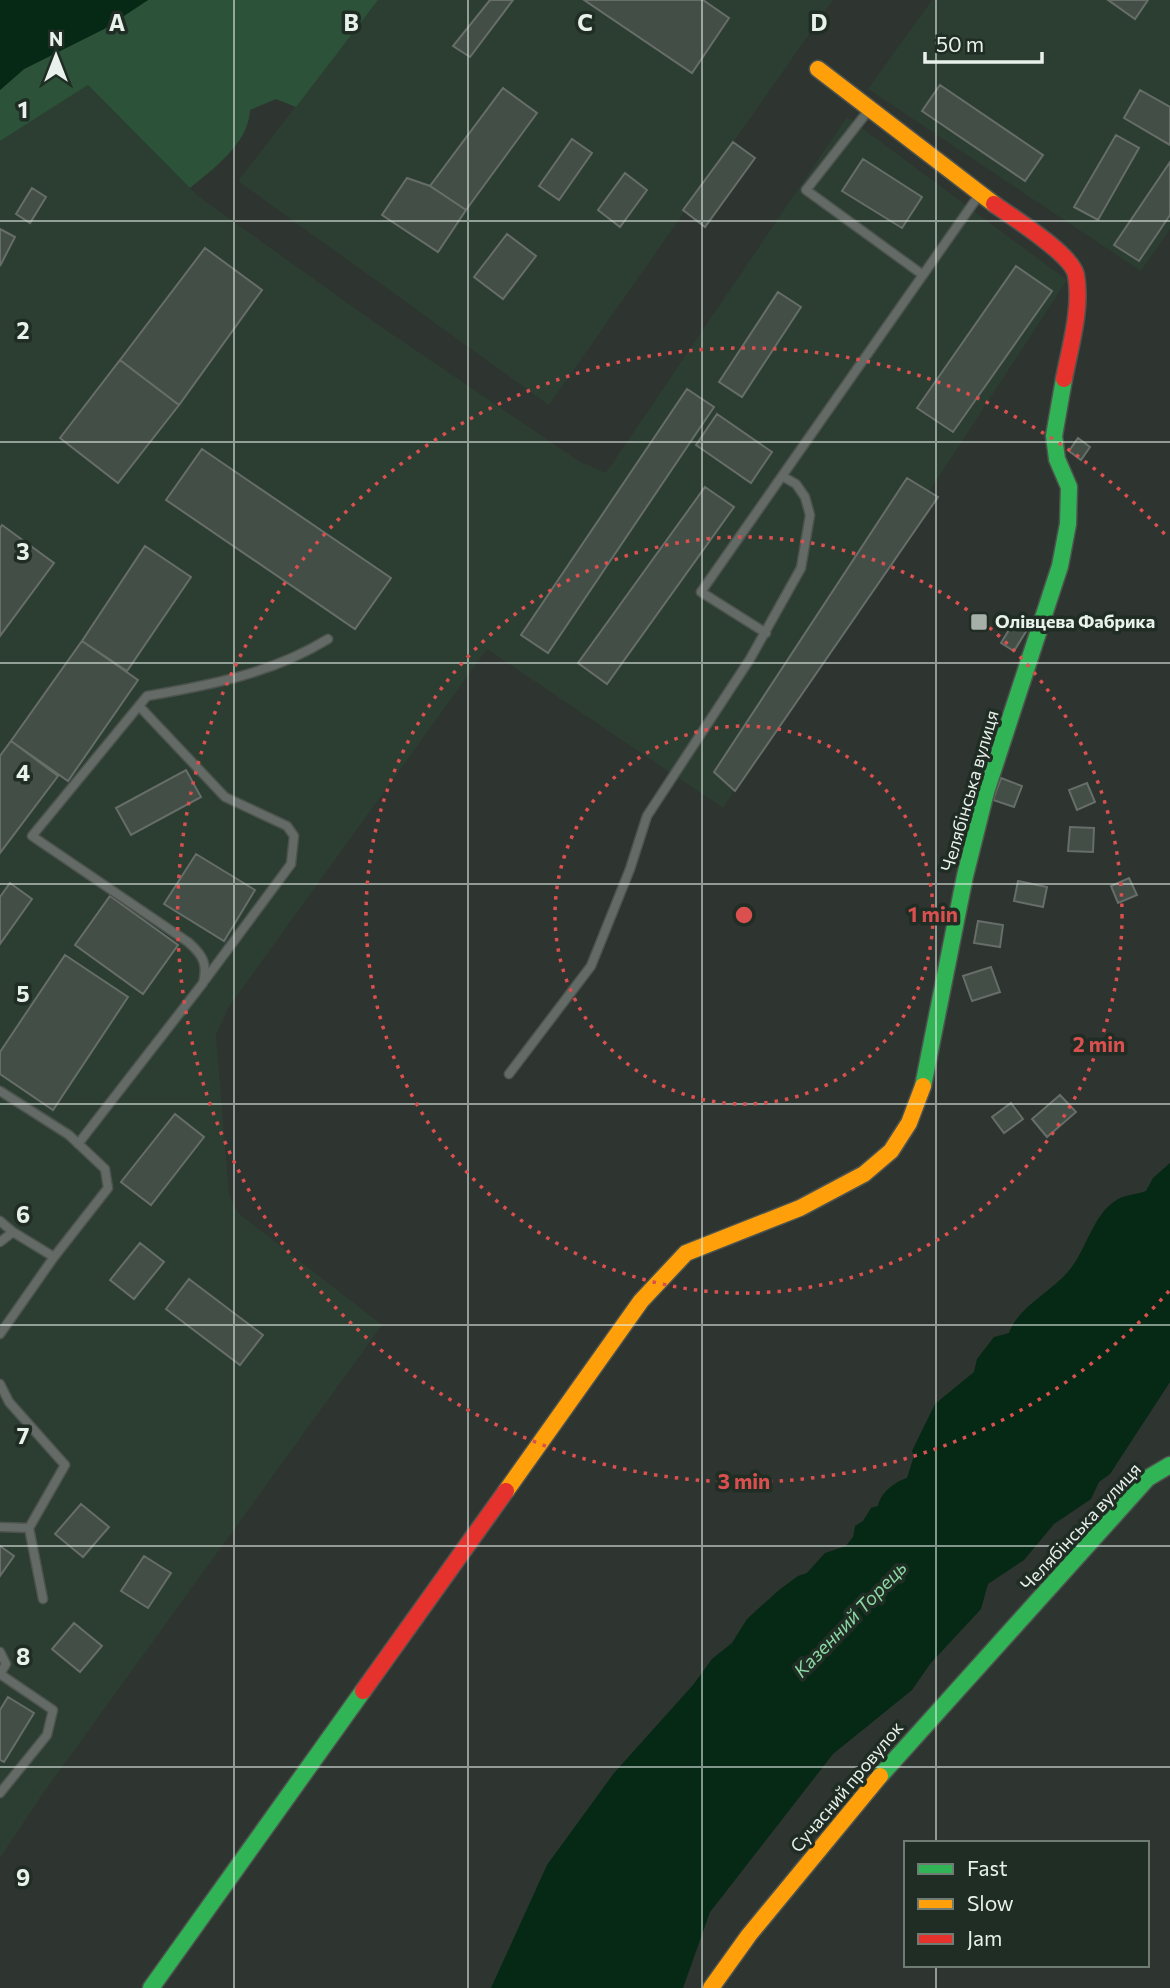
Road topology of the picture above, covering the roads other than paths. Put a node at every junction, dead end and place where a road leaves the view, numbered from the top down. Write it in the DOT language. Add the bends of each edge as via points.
graph roads {
  1 [pos="818,69"];
  2 [pos="870,109"];
  3 [pos="980,193"];
  4 [pos="923,275"];
  5 [pos="782,476"];
  6 [pos="766,633"];
  7 [pos="328,639"];
  8 [pos="139,706"];
  9 [pos="203,983"];
  10 [pos="509,1074"];
  11 [pos="0,1091"];
  12 [pos="78,1144"];
  13 [pos="0,1220"];
  14 [pos="13,1232"];
  15 [pos="0,1242"];
  16 [pos="54,1256"];
  17 [pos="0,1334"];
  18 [pos="0,1384"];
  19 [pos="1170,1465"];
  20 [pos="0,1527"];
  21 [pos="29,1528"];
  22 [pos="43,1599"];
  23 [pos="1022,1618"];
  24 [pos="0,1652"];
  25 [pos="0,1674"];
  26 [pos="0,1793"];
  27 [pos="151,1988"];
  28 [pos="711,1988"];
  1 -- 2 [label="street"];
  2 -- 3 [label="street"];
  2 -- 4 [label="lane" via="806,190"];
  3 -- 4 [label="lane"];
  3 -- 27 [label="street, Челябінська вулиця" via="1065,257 1076,273 1076,314 1054,436 1057,459 1069,487 1070,508 1060,566 986,792 924,1084 909,1123 891,1151 864,1174 800,1208 687,1253 641,1301"];
  4 -- 5 [label="lane"];
  5 -- 6 [label="lane" via="796,484 810,515 801,568"];
  5 -- 6 [label="lane" via="701,592"];
  6 -- 10 [label="lane" via="647,816 591,966"];
  7 -- 8 [label="lane" via="294,660 212,685 147,696"];
  8 -- 9 [label="lane" via="225,797 295,836 291,864"];
  8 -- 9 [label="lane" via="32,836 201,953 207,968"];
  9 -- 12 [label="lane"];
  11 -- 12 [label="lane"];
  12 -- 16 [label="lane" via="104,1169 108,1188"];
  13 -- 14 [label="lane"];
  14 -- 15 [label="lane"];
  14 -- 16 [label="lane"];
  16 -- 17 [label="lane"];
  18 -- 21 [label="lane" via="9,1402 65,1465"];
  19 -- 23 [label="street, Челябінська вулиця" via="1148,1478"];
  20 -- 21 [label="lane"];
  21 -- 22 [label="lane"];
  23 -- 28 [label="street, Сучасний провулок" via="904,1747 748,1935"];
  24 -- 25 [label="lane" via="6,1664"];
  25 -- 26 [label="lane" via="53,1710 47,1735"];
}
